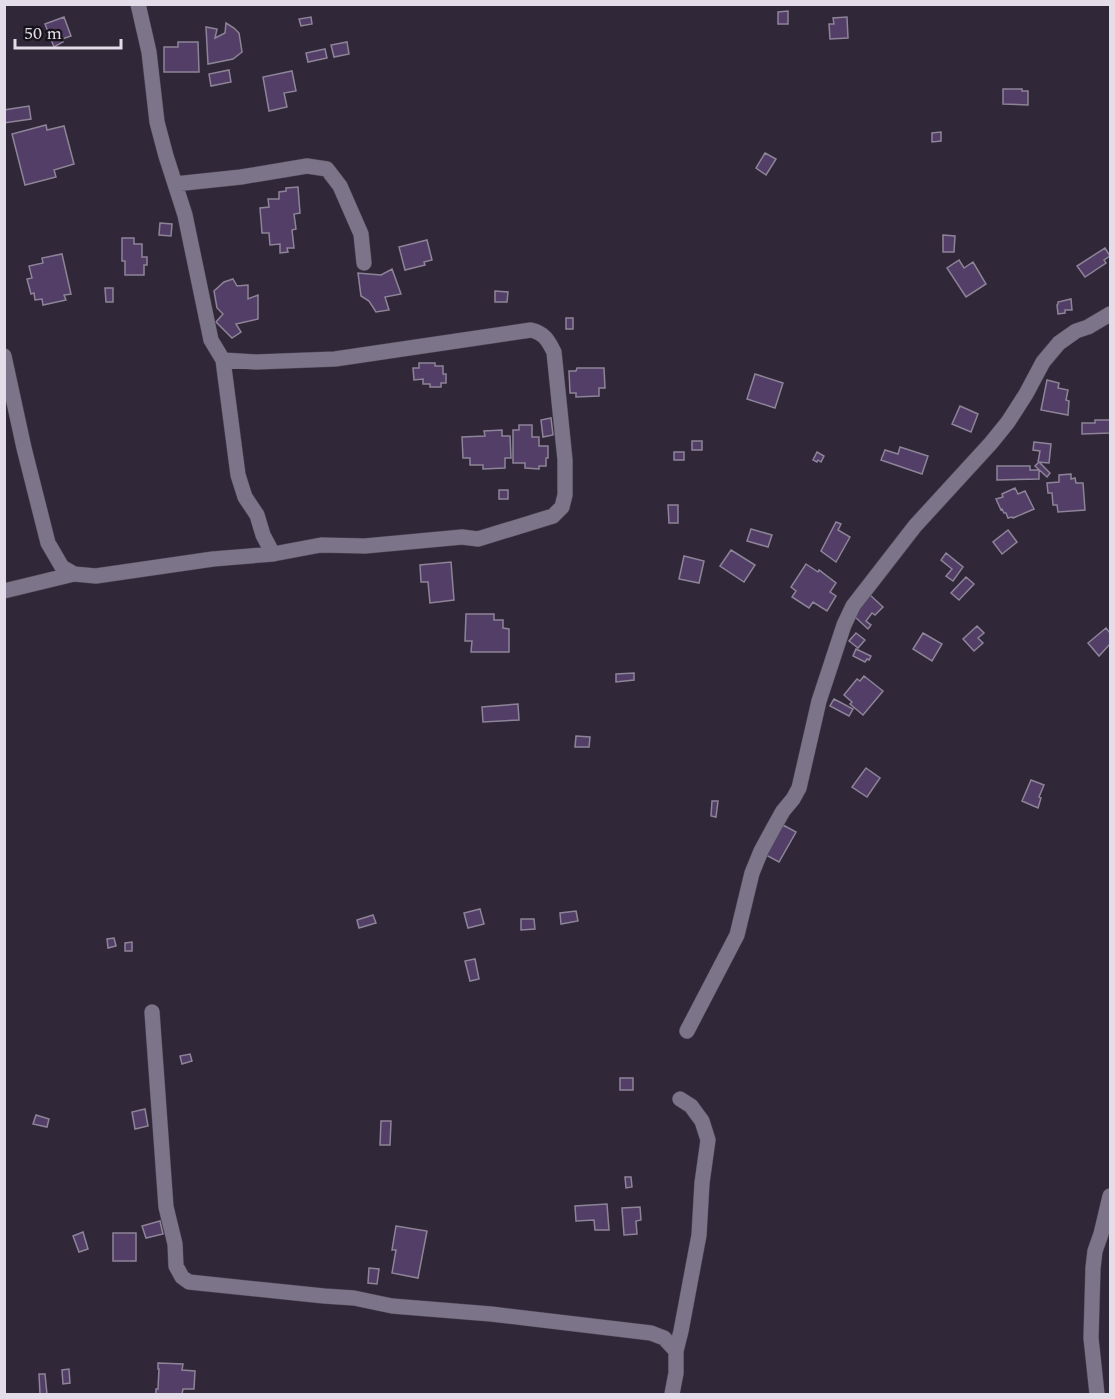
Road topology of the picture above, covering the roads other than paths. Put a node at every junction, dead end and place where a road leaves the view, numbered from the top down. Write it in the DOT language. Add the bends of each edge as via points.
graph roads {
  1 [pos="138,4"];
  2 [pos="175,184"];
  3 [pos="364,263"];
  4 [pos="1110,314"];
  5 [pos="4,356"];
  6 [pos="223,360"];
  7 [pos="263,535"];
  8 [pos="273,554"];
  9 [pos="250,556"];
  10 [pos="74,574"];
  11 [pos="4,591"];
  12 [pos="152,1012"];
  13 [pos="687,1031"];
  14 [pos="680,1099"];
  15 [pos="1110,1196"];
  16 [pos="676,1351"];
  17 [pos="672,1395"];
  18 [pos="1097,1395"];
  1 -- 2 [label="street" via="149,52 157,122"];
  2 -- 3 [label="street" via="307,166 327,170 340,186 362,234"];
  2 -- 6 [label="street" via="188,224 211,339"];
  4 -- 13 [label="street" via="1059,343 1043,362 1008,422 915,526 853,606 819,701 799,788 761,851 737,935"];
  5 -- 10 [label="street" via="48,543 62,567"];
  6 -- 7 [label="street" via="238,475"];
  6 -- 8 [label="street" via="335,359 531,330 547,338 554,352 565,495 562,507 553,516 478,539 321,545"];
  7 -- 8 [label="street"];
  7 -- 9 [label="street"];
  8 -- 9 [label="street"];
  9 -- 10 [label="street" via="96,576"];
  10 -- 11 [label="street"];
  12 -- 16 [label="street" via="166,1207 177,1266 189,1282 619,1328 664,1338"];
  14 -- 16 [label="street" via="702,1120 708,1140 699,1235"];
  15 -- 18 [label="street" via="1093,1268 1091,1338"];
  16 -- 17 [label="street"];
}
